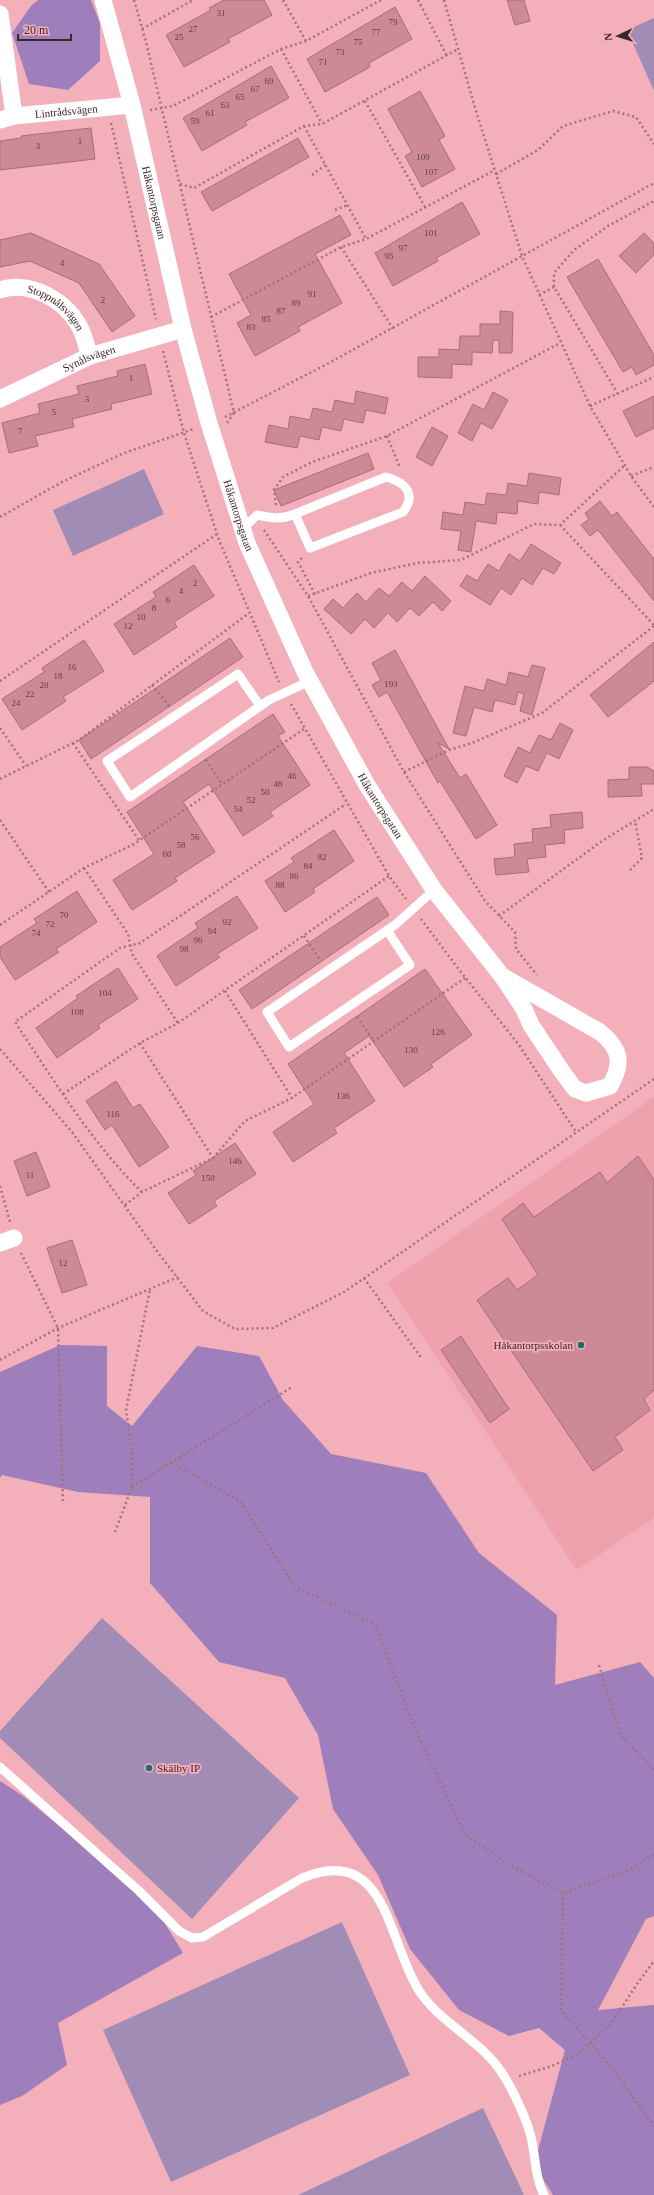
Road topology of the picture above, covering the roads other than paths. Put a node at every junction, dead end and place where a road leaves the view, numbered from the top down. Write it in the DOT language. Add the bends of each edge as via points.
graph roads {
  1 [pos="103,0"];
  2 [pos="0,14"];
  3 [pos="133,109"];
  4 [pos="7,118"];
  5 [pos="0,290"];
  6 [pos="183,329"];
  7 [pos="90,356"];
  8 [pos="0,399"];
  9 [pos="295,514"];
  10 [pos="243,529"];
  11 [pos="310,681"];
  12 [pos="260,706"];
  13 [pos="434,890"];
  14 [pos="387,930"];
  15 [pos="502,976"];
  16 [pos="0,1767"];
  17 [pos="544,2195"];
  1 -- 3 [label="street, Håkantorpsgatan"];
  2 -- 4 [label="street"];
  3 -- 4 [label="street, Lintrådsvägen" via="108,107"];
  3 -- 6 [label="street, Håkantorpsgatan"];
  5 -- 7 [label="street, Stoppnålsvägen" via="30,289 50,297 68,310 79,324"];
  6 -- 7 [label="street, Synålsvägen"];
  6 -- 10 [label="street, Håkantorpsgatan"];
  7 -- 8 [label="street, Synålsvägen"];
  9 -- 9 [label="lane" via="386,476 406,487 409,497 403,512 310,548"];
  9 -- 10 [label="lane" via="278,519 257,515"];
  10 -- 11 [label="street, Håkantorpsgatan"];
  11 -- 12 [label="lane"];
  11 -- 13 [label="street, Håkantorpsgatan" via="367,785"];
  12 -- 12 [label="lane" via="130,797 107,761 238,674"];
  13 -- 14 [label="lane"];
  13 -- 15 [label="street, Håkantorpsgatan"];
  14 -- 14 [label="lane" via="410,965 289,1047 267,1012"];
  15 -- 15 [label="street, Håkantorpsgatan" via="535,1031 575,1089 586,1093 610,1086 619,1064 612,1042 600,1032"];
  16 -- 17 [label="lane" via="139,1891 179,1931 192,1938 203,1937 302,1878 320,1871 348,1871 360,1877 374,1890 419,1991 501,2072 530,2132 538,2183"];
}
